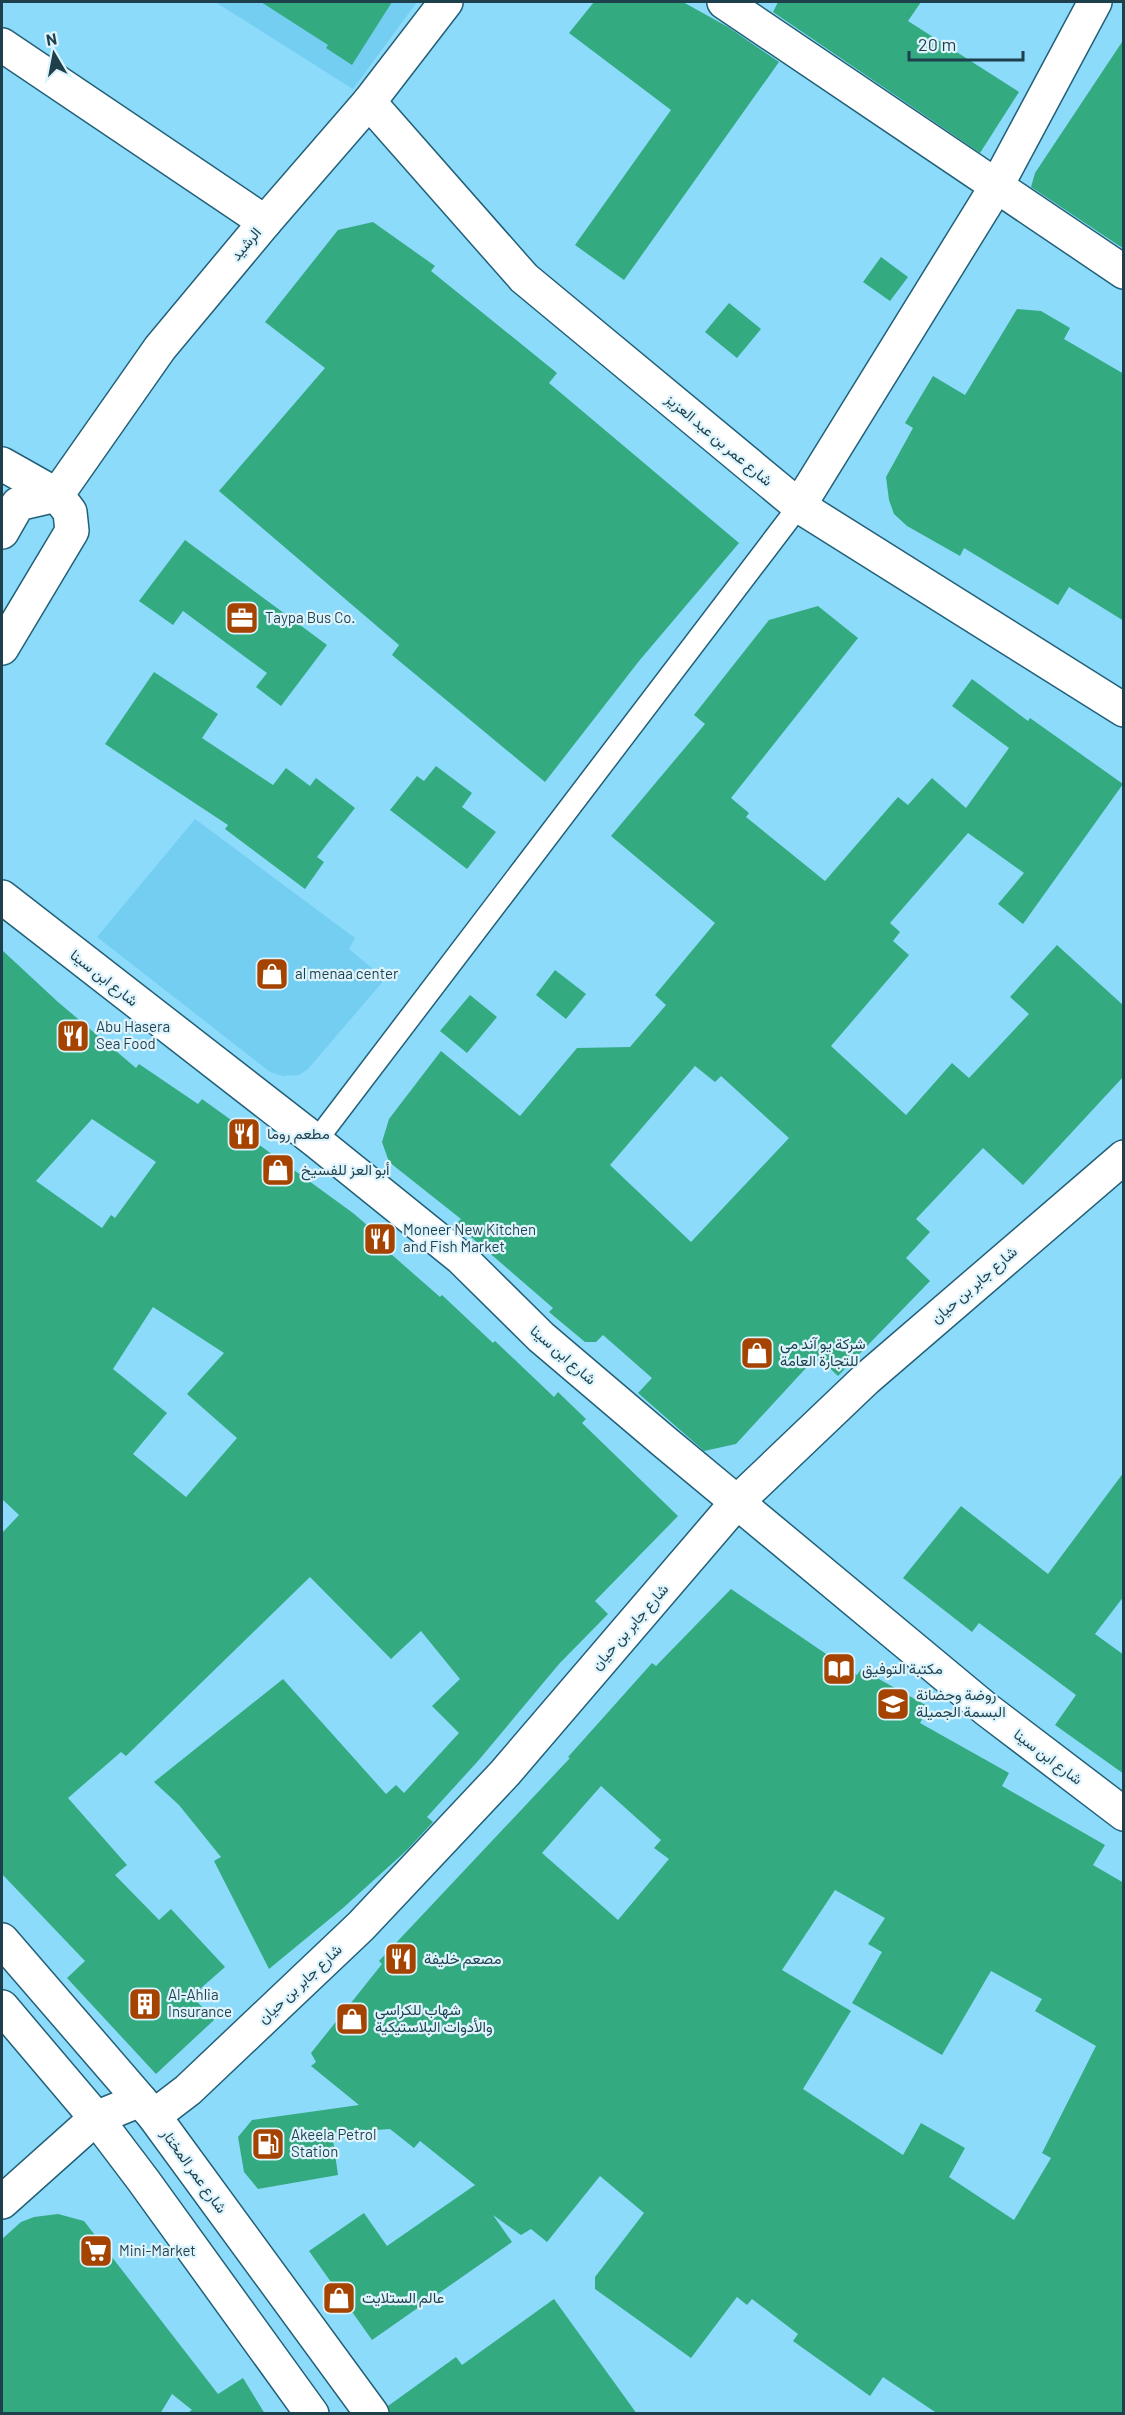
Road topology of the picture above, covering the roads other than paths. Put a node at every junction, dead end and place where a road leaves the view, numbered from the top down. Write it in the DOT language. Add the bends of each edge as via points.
graph roads {
  1 [pos="447,2"];
  2 [pos="724,2"];
  3 [pos="1095,2"];
  4 [pos="2,45"];
  5 [pos="369,102"];
  6 [pos="996,187"];
  7 [pos="265,222"];
  8 [pos="1124,272"];
  9 [pos="2,464"];
  10 [pos="57,495"];
  11 [pos="799,506"];
  12 [pos="2,532"];
  13 [pos="2,648"];
  14 [pos="1124,710"];
  15 [pos="2,897"];
  16 [pos="316,1141"];
  17 [pos="1124,1157"];
  18 [pos="737,1502"];
  19 [pos="1124,1814"];
  20 [pos="2,1940"];
  21 [pos="2,2007"];
  22 [pos="147,2108"];
  23 [pos="96,2118"];
  24 [pos="2,2202"];
  25 [pos="312,2414"];
  26 [pos="372,2414"];
  1 -- 5 [label="street, الرشيد"];
  2 -- 6 [label="street"];
  3 -- 6 [label="street"];
  4 -- 7 [label="street"];
  5 -- 7 [label="street, الرشيد"];
  5 -- 11 [label="street, شارع عمر بن عبد العزيز" via="524,278"];
  6 -- 8 [label="street"];
  6 -- 11 [label="street"];
  7 -- 10 [label="street, الرشيد" via="160,348"];
  9 -- 10 [label="street"];
  10 -- 12 [label="street" via="18,504"];
  10 -- 13 [label="street" via="70,512 72,531"];
  11 -- 14 [label="street, شارع عمر بن عبد العزيز"];
  11 -- 16 [label="lane"];
  15 -- 16 [label="street, شارع ابن سينا"];
  16 -- 18 [label="street, شارع ابن سينا" via="461,1258 542,1337"];
  17 -- 18 [label="street, شارع جابر بن حيان" via="866,1379"];
  18 -- 19 [label="street, شارع ابن سينا" via="986,1709"];
  18 -- 22 [label="street, شارع جابر بن حيان" via="505,1773 361,1926 188,2090"];
  20 -- 22 [label="street, شارع عمر المختار"];
  21 -- 23 [label="street"];
  22 -- 23 [label="street, شارع جابر بن حيان"];
  22 -- 26 [label="street, شارع عمر المختار"];
  23 -- 24 [label="street, شارع جابر بن حيان"];
  23 -- 25 [label="street"];
}
